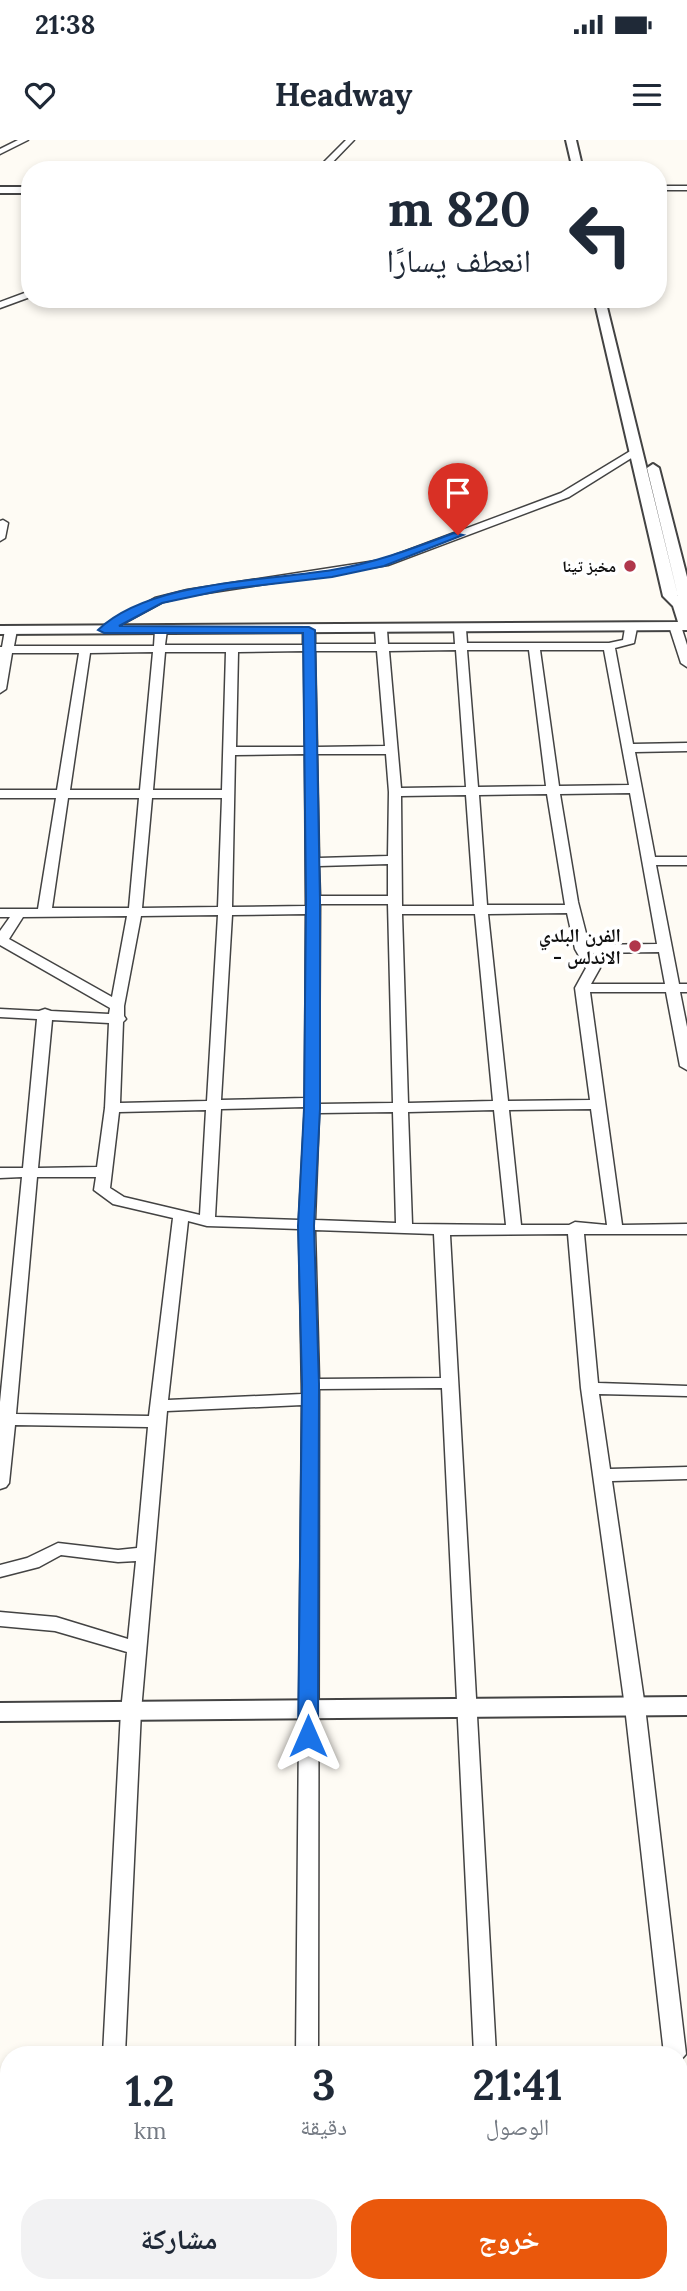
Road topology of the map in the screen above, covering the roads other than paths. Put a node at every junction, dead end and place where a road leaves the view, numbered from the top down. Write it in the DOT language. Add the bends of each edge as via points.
graph roads {
  1 [pos="24,140"];
  2 [pos="350,140"];
  3 [pos="561,140"];
  4 [pos="571,140"];
  5 [pos="0,152"];
  6 [pos="329,161"];
  7 [pos="566,161"];
  8 [pos="576,161"];
  9 [pos="667,188"];
  10 [pos="687,188"];
  11 [pos="0,190"];
  12 [pos="21,190"];
  13 [pos="0,295"];
  14 [pos="21,297"];
  15 [pos="15,299"];
  16 [pos="0,305"];
  17 [pos="600,308"];
  18 [pos="612,308"];
  19 [pos="636,452"];
  20 [pos="3,523"];
  21 [pos="0,538"];
  22 [pos="678,605"];
  23 [pos="682,626"];
  24 [pos="631,628"];
  25 [pos="460,629"];
  26 [pos="6,630"];
  27 [pos="104,630"];
  28 [pos="161,630"];
  29 [pos="309,630"];
  30 [pos="380,630"];
  31 [pos="460,646"];
  32 [pos="534,646"];
  33 [pos="608,646"];
  34 [pos="381,648"];
  35 [pos="685,648"];
  36 [pos="308,649"];
  37 [pos="3,650"];
  38 [pos="85,650"];
  39 [pos="160,650"];
  40 [pos="232,650"];
  41 [pos="687,663"];
  42 [pos="0,689"];
  43 [pos="687,747"];
  44 [pos="627,748"];
  45 [pos="311,750"];
  46 [pos="390,750"];
  47 [pos="231,751"];
  48 [pos="635,789"];
  49 [pos="472,790"];
  50 [pos="553,791"];
  51 [pos="395,792"];
  52 [pos="0,794"];
  53 [pos="146,794"];
  54 [pos="228,794"];
  55 [pos="64,795"];
  56 [pos="396,860"];
  57 [pos="651,861"];
  58 [pos="687,861"];
  59 [pos="311,862"];
  60 [pos="312,905"];
  61 [pos="396,905"];
  62 [pos="573,909"];
  63 [pos="481,910"];
  64 [pos="135,912"];
  65 [pos="225,912"];
  66 [pos="0,913"];
  67 [pos="19,913"];
  68 [pos="44,914"];
  69 [pos="1,941"];
  70 [pos="664,948"];
  71 [pos="582,949"];
  72 [pos="582,988"];
  73 [pos="680,988"];
  74 [pos="118,1012"];
  75 [pos="0,1013"];
  76 [pos="45,1013"];
  77 [pos="687,1066"];
  78 [pos="500,1104"];
  79 [pos="599,1104"];
  80 [pos="213,1106"];
  81 [pos="311,1106"];
  82 [pos="112,1108"];
  83 [pos="402,1108"];
  84 [pos="29,1172"];
  85 [pos="105,1172"];
  86 [pos="0,1173"];
  87 [pos="181,1217"];
  88 [pos="207,1221"];
  89 [pos="306,1226"];
  90 [pos="575,1227"];
  91 [pos="404,1228"];
  92 [pos="615,1228"];
  93 [pos="514,1229"];
  94 [pos="687,1229"];
  95 [pos="442,1230"];
  96 [pos="448,1383"];
  97 [pos="590,1388"];
  98 [pos="310,1391"];
  99 [pos="687,1391"];
  100 [pos="158,1414"];
  101 [pos="3,1420"];
  102 [pos="687,1473"];
  103 [pos="602,1475"];
  104 [pos="0,1483"];
  105 [pos="145,1554"];
  106 [pos="0,1571"];
  107 [pos="0,1619"];
  108 [pos="138,1649"];
  109 [pos="687,1706"];
  110 [pos="635,1707"];
  111 [pos="465,1708"];
  112 [pos="308,1710"];
  113 [pos="131,1711"];
  114 [pos="0,1712"];
  115 [pos="114,2046"];
  116 [pos="307,2046"];
  117 [pos="485,2046"];
  118 [pos="674,2046"];
  1 -- 5 [label="street"];
  2 -- 6 [label="street"];
  3 -- 7 [label="street"];
  4 -- 8 [label="street"];
  9 -- 10 [label="street"];
  11 -- 12 [label="street"];
  13 -- 15 [label="street"];
  14 -- 15 [label="street"];
  15 -- 16 [label="street"];
  17 -- 19 [label="street"];
  18 -- 22 [label="street" via="685,596"];
  19 -- 22 [label="street" via="670,596"];
  19 -- 27 [label="street" via="565,495 384,563 187,593 159,600"];
  20 -- 21 [label="street"];
  22 -- 23 [label="street"];
  23 -- 24 [label="street"];
  23 -- 35 [label="street"];
  24 -- 25 [label="street"];
  24 -- 33 [label="street" via="628,643"];
  25 -- 30 [label="street"];
  25 -- 31 [label="street"];
  26 -- 27 [label="street"];
  26 -- 37 [label="street"];
  27 -- 28 [label="street"];
  28 -- 29 [label="street"];
  28 -- 39 [label="street"];
  29 -- 30 [label="street"];
  29 -- 36 [label="street"];
  30 -- 34 [label="street"];
  31 -- 32 [label="street"];
  31 -- 34 [label="street"];
  31 -- 49 [label="street"];
  32 -- 33 [label="street"];
  32 -- 50 [label="street"];
  33 -- 44 [label="street"];
  34 -- 36 [label="street"];
  34 -- 46 [label="street"];
  35 -- 41 [label="street"];
  36 -- 40 [label="street"];
  36 -- 45 [label="street"];
  37 -- 38 [label="street"];
  37 -- 42 [label="street"];
  38 -- 39 [label="street"];
  38 -- 55 [label="street"];
  39 -- 40 [label="street"];
  39 -- 53 [label="street"];
  40 -- 47 [label="street"];
  43 -- 44 [label="street"];
  44 -- 48 [label="street"];
  45 -- 46 [label="street"];
  45 -- 47 [label="street"];
  45 -- 59 [label="street"];
  46 -- 51 [label="street"];
  47 -- 54 [label="street"];
  48 -- 50 [label="street"];
  48 -- 57 [label="street"];
  49 -- 50 [label="street"];
  49 -- 51 [label="street"];
  49 -- 63 [label="street"];
  50 -- 62 [label="street"];
  51 -- 56 [label="street"];
  52 -- 55 [label="street"];
  53 -- 54 [label="street"];
  53 -- 55 [label="street"];
  53 -- 64 [label="street"];
  54 -- 65 [label="street"];
  55 -- 68 [label="street"];
  56 -- 59 [label="street"];
  56 -- 61 [label="street"];
  57 -- 58 [label="street"];
  57 -- 70 [label="street"];
  59 -- 60 [label="street"];
  60 -- 61 [label="street"];
  60 -- 65 [label="street"];
  60 -- 81 [label="street"];
  61 -- 63 [label="street"];
  61 -- 83 [label="street"];
  62 -- 63 [label="street"];
  62 -- 71 [label="street"];
  63 -- 78 [label="street"];
  64 -- 65 [label="street"];
  64 -- 68 [label="street"];
  64 -- 74 [label="street"];
  65 -- 80 [label="street"];
  66 -- 67 [label="street"];
  67 -- 68 [label="street"];
  67 -- 69 [label="street"];
  69 -- 74 [label="street"];
  70 -- 71 [label="street"];
  70 -- 73 [label="street"];
  71 -- 72 [label="street" via="593,968"];
  72 -- 73 [label="street"];
  72 -- 79 [label="street"];
  73 -- 77 [label="street"];
  74 -- 76 [label="street"];
  74 -- 82 [label="street"];
  75 -- 76 [label="street"];
  76 -- 84 [label="street"];
  78 -- 79 [label="street"];
  78 -- 83 [label="street"];
  78 -- 93 [label="street"];
  79 -- 92 [label="street"];
  80 -- 81 [label="street"];
  80 -- 82 [label="street"];
  80 -- 88 [label="street"];
  81 -- 83 [label="street"];
  81 -- 89 [label="street"];
  82 -- 85 [label="street"];
  83 -- 91 [label="street"];
  84 -- 85 [label="street"];
  84 -- 86 [label="street"];
  84 -- 101 [label="street"];
  85 -- 87 [label="street" via="102,1190 106,1195"];
  87 -- 88 [label="street"];
  87 -- 100 [label="street"];
  88 -- 89 [label="street"];
  89 -- 91 [label="street"];
  89 -- 98 [label="street"];
  90 -- 92 [label="street"];
  90 -- 93 [label="street"];
  90 -- 97 [label="street"];
  91 -- 95 [label="street"];
  92 -- 94 [label="street"];
  93 -- 95 [label="street"];
  95 -- 96 [label="street"];
  96 -- 98 [label="street"];
  96 -- 111 [label="street"];
  97 -- 99 [label="street"];
  97 -- 103 [label="street"];
  98 -- 100 [label="street"];
  98 -- 112 [label="street"];
  100 -- 101 [label="street"];
  100 -- 105 [label="street"];
  101 -- 104 [label="street"];
  102 -- 103 [label="street"];
  103 -- 110 [label="street"];
  105 -- 106 [label="street" via="118,1556 58,1549 33,1563"];
  105 -- 108 [label="street"];
  107 -- 108 [label="street" via="57,1624"];
  108 -- 113 [label="street"];
  109 -- 110 [label="street"];
  110 -- 111 [label="street"];
  110 -- 118 [label="street"];
  111 -- 112 [label="street"];
  111 -- 117 [label="street"];
  112 -- 113 [label="street"];
  112 -- 116 [label="street"];
  113 -- 114 [label="street"];
  113 -- 115 [label="street"];
}
